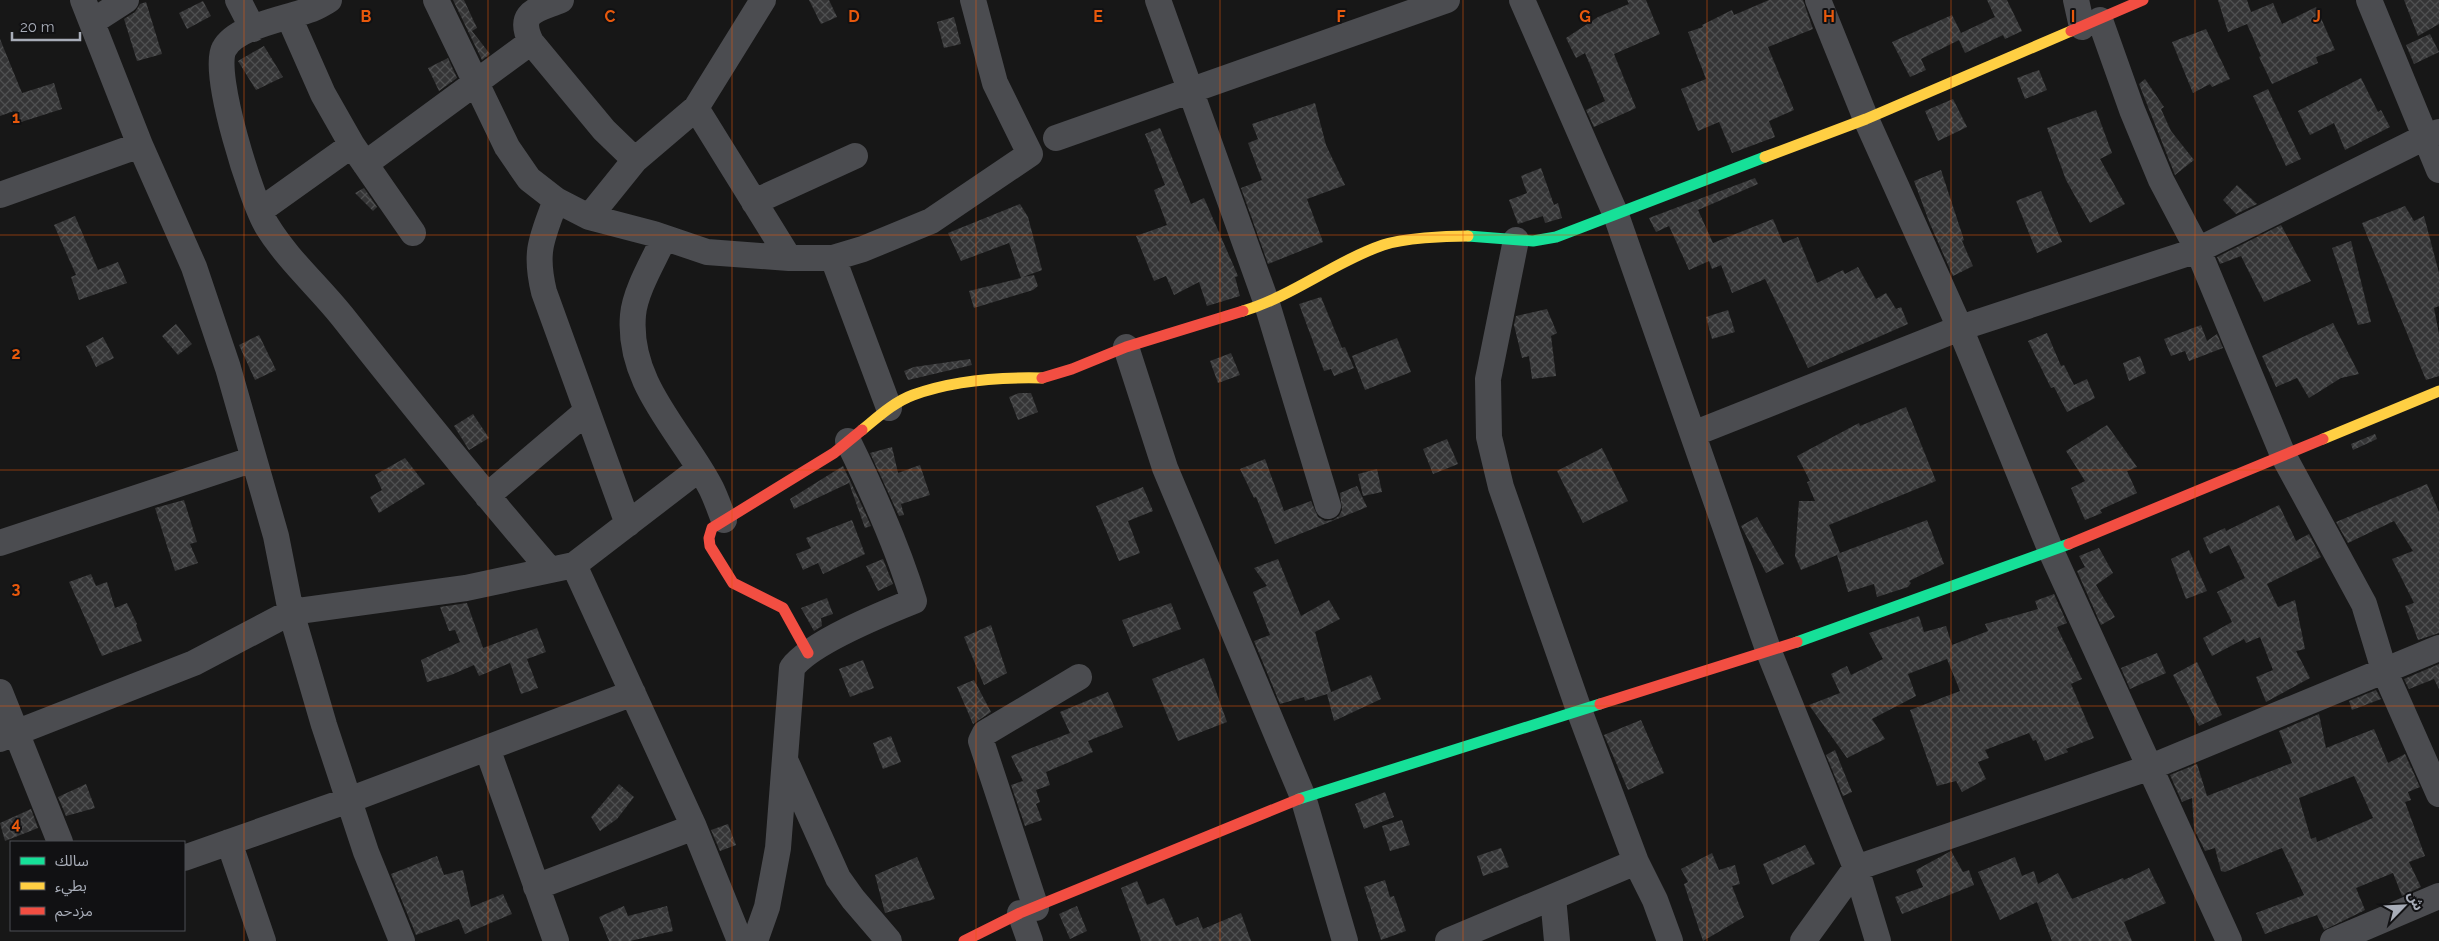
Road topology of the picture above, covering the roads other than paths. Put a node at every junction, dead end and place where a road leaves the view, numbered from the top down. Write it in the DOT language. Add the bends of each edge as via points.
graph roads {
  1 [pos="126,0"];
  2 [pos="238,0"];
  3 [pos="436,0"];
  4 [pos="562,0"];
  5 [pos="763,0"];
  6 [pos="973,0"];
  7 [pos="1158,0"];
  8 [pos="1447,0"];
  9 [pos="1522,0"];
  10 [pos="1818,0"];
  11 [pos="2076,0"];
  12 [pos="2143,0"];
  13 [pos="2369,0"];
  14 [pos="309,7"];
  15 [pos="88,11"];
  16 [pos="2091,24"];
  17 [pos="253,29"];
  18 [pos="531,42"];
  19 [pos="476,82"];
  20 [pos="1191,91"];
  21 [pos="696,108"];
  22 [pos="1866,119"];
  23 [pos="2432,134"];
  24 [pos="1056,138"];
  25 [pos="140,145"];
  26 [pos="359,154"];
  27 [pos="855,156"];
  28 [pos="635,160"];
  29 [pos="2439,170"];
  30 [pos="0,195"];
  31 [pos="556,200"];
  32 [pos="754,202"];
  33 [pos="261,210"];
  34 [pos="1616,215"];
  35 [pos="589,217"];
  36 [pos="413,233"];
  37 [pos="664,238"];
  38 [pos="1516,240"];
  39 [pos="2198,250"];
  40 [pos="789,258"];
  41 [pos="833,258"];
  42 [pos="1267,304"];
  43 [pos="1960,328"];
  44 [pos="1126,347"];
  45 [pos="2439,391"];
  46 [pos="889,408"];
  47 [pos="587,411"];
  48 [pos="1693,434"];
  49 [pos="848,442"];
  50 [pos="2283,455"];
  51 [pos="254,459"];
  52 [pos="699,469"];
  53 [pos="487,496"];
  54 [pos="1328,506"];
  55 [pos="724,520"];
  56 [pos="628,524"];
  57 [pos="0,543"];
  58 [pos="2051,551"];
  59 [pos="562,568"];
  60 [pos="291,612"];
  61 [pos="2439,648"];
  62 [pos="1769,652"];
  63 [pos="808,653"];
  64 [pos="2384,670"];
  65 [pos="1079,677"];
  66 [pos="0,692"];
  67 [pos="633,693"];
  68 [pos="1579,710"];
  69 [pos="8,736"];
  70 [pos="486,748"];
  71 [pos="784,759"];
  72 [pos="2151,767"];
  73 [pos="2439,794"];
  74 [pos="1304,797"];
  75 [pos="349,800"];
  76 [pos="694,827"];
  77 [pos="60,841"];
  78 [pos="229,842"];
  79 [pos="185,858"];
  80 [pos="1636,862"];
  81 [pos="1856,868"];
  82 [pos="536,887"];
  83 [pos="2439,896"];
  84 [pos="1553,897"];
  85 [pos="1028,910"];
  86 [pos="263,941"];
  87 [pos="402,941"];
  88 [pos="556,941"];
  89 [pos="740,941"];
  90 [pos="755,941"];
  91 [pos="889,941"];
  92 [pos="964,941"];
  93 [pos="1030,941"];
  94 [pos="1345,941"];
  95 [pos="1448,941"];
  96 [pos="1557,941"];
  97 [pos="1670,941"];
  98 [pos="1803,941"];
  99 [pos="1878,941"];
  100 [pos="2229,941"];
  101 [pos="2333,941"];
  1 -- 15 [label="street"];
  2 -- 17 [label="street"];
  3 -- 19 [label="street"];
  4 -- 18 [label="street" via="528,14 525,21"];
  5 -- 21 [label="street"];
  6 -- 41 [label="street" via="995,83 1030,154 931,222"];
  7 -- 20 [label="street"];
  8 -- 20 [label="street"];
  9 -- 34 [label="street"];
  10 -- 22 [label="street"];
  11 -- 16 [label="street"];
  12 -- 16 [label="street"];
  13 -- 23 [label="street"];
  14 -- 17 [label="street"];
  14 -- 26 [label="street" via="323,94"];
  15 -- 25 [label="street"];
  16 -- 22 [label="street"];
  16 -- 39 [label="street"];
  17 -- 33 [label="street" via="230,40 223,50 221,65 224,97"];
  18 -- 19 [label="street"];
  18 -- 28 [label="street" via="604,130"];
  19 -- 26 [label="street"];
  19 -- 31 [label="street" via="523,171"];
  20 -- 24 [label="street"];
  20 -- 42 [label="street"];
  21 -- 28 [label="street"];
  21 -- 32 [label="street"];
  22 -- 34 [label="street"];
  22 -- 43 [label="street"];
  23 -- 29 [label="street"];
  23 -- 39 [label="street"];
  25 -- 30 [label="street"];
  25 -- 51 [label="street" via="194,266"];
  26 -- 33 [label="street"];
  26 -- 36 [label="street"];
  27 -- 32 [label="street"];
  28 -- 35 [label="street"];
  31 -- 35 [label="street"];
  31 -- 47 [label="street" via="539,244 538,267"];
  32 -- 40 [label="street"];
  33 -- 53 [label="street" via="283,251 329,299"];
  34 -- 38 [label="street" via="1556,237"];
  34 -- 48 [label="street"];
  35 -- 37 [label="street"];
  37 -- 40 [label="street" via="707,252"];
  37 -- 52 [label="street" via="636,299 633,339 643,378"];
  38 -- 42 [label="street" via="1466,236 1384,245 1313,278"];
  38 -- 68 [label="street" via="1488,380 1489,437 1501,487"];
  39 -- 43 [label="street"];
  39 -- 50 [label="street"];
  40 -- 41 [label="street"];
  41 -- 46 [label="street"];
  42 -- 44 [label="street"];
  42 -- 54 [label="street"];
  43 -- 48 [label="street"];
  43 -- 58 [label="street"];
  44 -- 46 [label="street" via="1043,378 997,377 968,381 912,395"];
  44 -- 74 [label="street" via="1165,468"];
  45 -- 50 [label="street"];
  46 -- 49 [label="street"];
  47 -- 53 [label="street"];
  47 -- 56 [label="street"];
  48 -- 62 [label="street"];
  49 -- 55 [label="street"];
  49 -- 63 [label="street" via="902,559 914,601"];
  50 -- 58 [label="street"];
  50 -- 64 [label="street" via="2364,604"];
  51 -- 57 [label="street"];
  51 -- 60 [label="street" via="276,536"];
  52 -- 55 [label="street" via="712,489"];
  52 -- 56 [label="street"];
  53 -- 59 [label="street"];
  55 -- 63 [label="street" via="712,528 709,538 714,555 733,582 784,608"];
  56 -- 59 [label="street"];
  58 -- 62 [label="street"];
  58 -- 72 [label="street"];
  59 -- 60 [label="street" via="466,588"];
  59 -- 67 [label="street"];
  60 -- 69 [label="street" via="194,663"];
  60 -- 75 [label="street"];
  61 -- 64 [label="street"];
  62 -- 68 [label="street"];
  62 -- 81 [label="street"];
  63 -- 71 [label="street" via="792,668"];
  64 -- 72 [label="street"];
  64 -- 73 [label="street"];
  65 -- 85 [label="street" via="985,733 981,741"];
  66 -- 69 [label="street"];
  67 -- 70 [label="street"];
  67 -- 76 [label="street"];
  68 -- 74 [label="street"];
  68 -- 80 [label="street"];
  69 -- 77 [label="street"];
  70 -- 75 [label="street"];
  70 -- 82 [label="street"];
  71 -- 90 [label="street" via="778,848 767,907"];
  71 -- 91 [label="street" via="838,878"];
  72 -- 81 [label="street"];
  72 -- 100 [label="street"];
  74 -- 85 [label="street"];
  74 -- 94 [label="street"];
  75 -- 78 [label="street"];
  75 -- 87 [label="street"];
  76 -- 82 [label="street"];
  76 -- 89 [label="street"];
  78 -- 79 [label="street"];
  78 -- 86 [label="street"];
  80 -- 84 [label="street"];
  80 -- 97 [label="street"];
  81 -- 98 [label="street"];
  81 -- 99 [label="street"];
  82 -- 88 [label="street"];
  83 -- 101 [label="street"];
  84 -- 95 [label="street"];
  84 -- 96 [label="street"];
  85 -- 92 [label="street"];
  85 -- 93 [label="street"];
}
